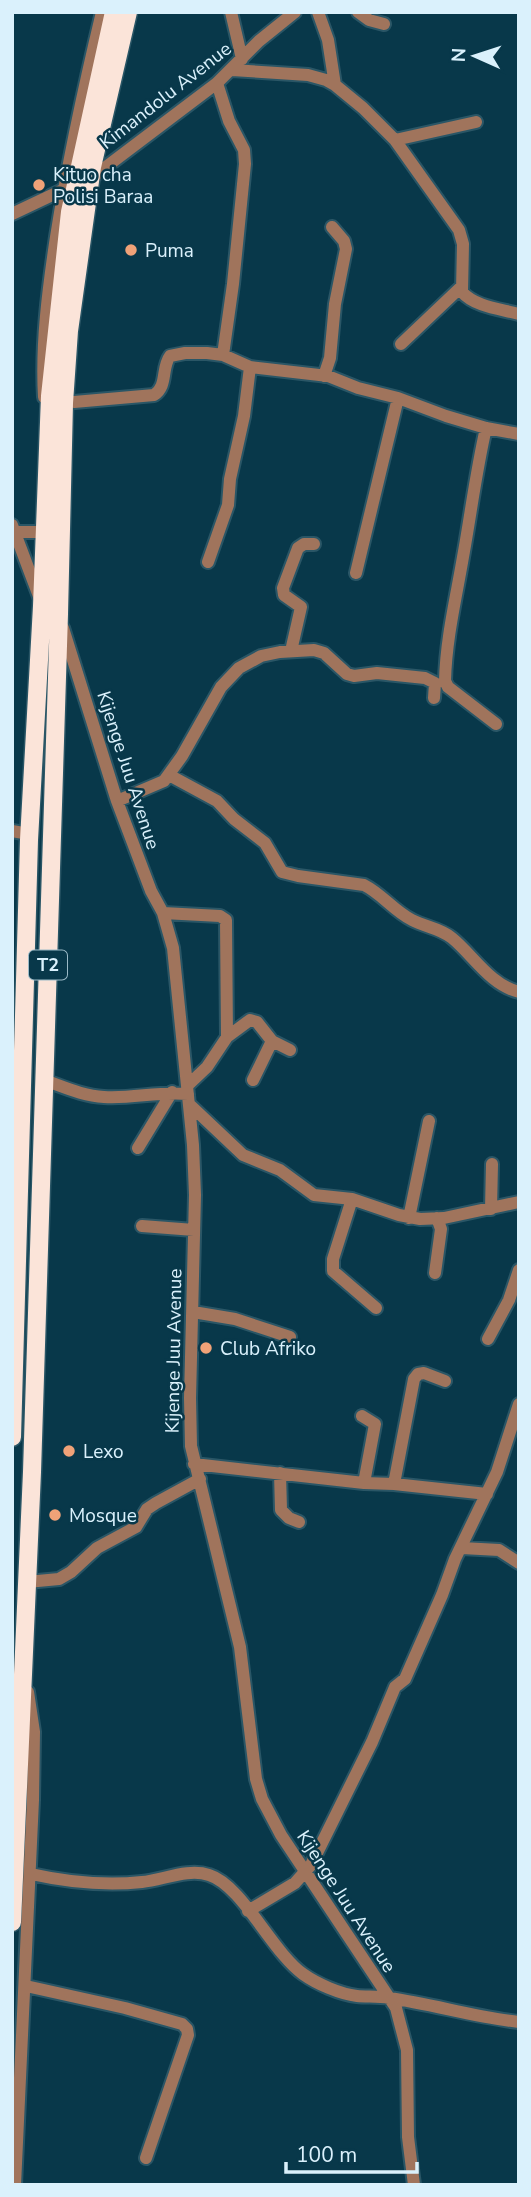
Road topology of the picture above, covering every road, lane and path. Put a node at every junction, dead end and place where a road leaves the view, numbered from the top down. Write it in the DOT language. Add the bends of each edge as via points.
graph roads {
  1 [pos="102,12"];
  2 [pos="114,12"];
  3 [pos="128,12"];
  4 [pos="231,12"];
  5 [pos="295,12"];
  6 [pos="318,12"];
  7 [pos="358,12"];
  8 [pos="384,24"];
  9 [pos="242,59"];
  10 [pos="232,70"];
  11 [pos="217,83"];
  12 [pos="335,85"];
  13 [pos="476,122"];
  14 [pos="395,141"];
  15 [pos="76,185"];
  16 [pos="12,214"];
  17 [pos="332,227"];
  18 [pos="461,287"];
  19 [pos="519,314"];
  20 [pos="401,344"];
  21 [pos="223,355"];
  22 [pos="250,367"];
  23 [pos="324,376"];
  24 [pos="398,398"];
  25 [pos="74,402"];
  26 [pos="486,428"];
  27 [pos="519,434"];
  28 [pos="14,528"];
  29 [pos="45,532"];
  30 [pos="314,544"];
  31 [pos="208,562"];
  32 [pos="356,573"];
  33 [pos="43,606"];
  34 [pos="60,614"];
  35 [pos="291,651"];
  36 [pos="434,698"];
  37 [pos="496,724"];
  38 [pos="169,775"];
  39 [pos="32,781"];
  40 [pos="54,783"];
  41 [pos="117,801"];
  42 [pos="23,835"];
  43 [pos="52,844"];
  44 [pos="163,913"];
  45 [pos="519,992"];
  46 [pos="227,1037"];
  47 [pos="272,1041"];
  48 [pos="290,1049"];
  49 [pos="17,1074"];
  50 [pos="44,1080"];
  51 [pos="253,1080"];
  52 [pos="172,1092"];
  53 [pos="188,1095"];
  54 [pos="429,1121"];
  55 [pos="138,1147"];
  56 [pos="492,1164"];
  57 [pos="352,1199"];
  58 [pos="519,1202"];
  59 [pos="491,1209"];
  60 [pos="409,1218"];
  61 [pos="437,1219"];
  62 [pos="142,1226"];
  63 [pos="194,1230"];
  64 [pos="519,1270"];
  65 [pos="435,1273"];
  66 [pos="376,1308"];
  67 [pos="194,1312"];
  68 [pos="14,1314"];
  69 [pos="290,1337"];
  70 [pos="488,1339"];
  71 [pos="445,1381"];
  72 [pos="519,1404"];
  73 [pos="362,1416"];
  74 [pos="12,1437"];
  75 [pos="194,1464"];
  76 [pos="280,1473"];
  77 [pos="200,1479"];
  78 [pos="364,1483"];
  79 [pos="394,1484"];
  80 [pos="487,1494"];
  81 [pos="299,1522"];
  82 [pos="462,1548"];
  83 [pos="519,1563"];
  84 [pos="27,1582"];
  85 [pos="24,1661"];
  86 [pos="306,1872"];
  87 [pos="31,1874"];
  88 [pos="248,1911"];
  89 [pos="12,1922"];
  90 [pos="26,1986"];
  91 [pos="388,1997"];
  92 [pos="519,2022"];
  93 [pos="146,2158"];
  94 [pos="15,2185"];
  95 [pos="414,2185"];
  1 -- 15 [label="street" via="79,107"];
  2 -- 15 [label="highway, T2"];
  3 -- 15 [label="highway, T2"];
  4 -- 9 [label="street"];
  5 -- 9 [label="street, Kimandolu Avenue"];
  6 -- 12 [label="street"];
  7 -- 8 [label="street"];
  9 -- 10 [label="street, Kimandolu Avenue"];
  10 -- 11 [label="street, Kimandolu Avenue"];
  10 -- 12 [label="street" via="308,75"];
  11 -- 15 [label="street, Kimandolu Avenue"];
  11 -- 21 [label="street" via="244,149 245,164"];
  12 -- 14 [label="street"];
  13 -- 14 [label="street"];
  14 -- 18 [label="street" via="459,230 463,244"];
  15 -- 16 [label="street, Kimandolu Avenue"];
  15 -- 29 [label="highway, T2" via="50,396"];
  15 -- 34 [label="highway, T2" via="64,403"];
  17 -- 23 [label="street" via="346,249"];
  18 -- 19 [label="street" via="471,300"];
  18 -- 20 [label="street"];
  21 -- 22 [label="street"];
  21 -- 25 [label="street" via="191,352 170,356 159,392 149,397"];
  22 -- 23 [label="street"];
  22 -- 31 [label="street" via="228,505"];
  23 -- 24 [label="street"];
  24 -- 26 [label="street"];
  24 -- 32 [label="street"];
  26 -- 27 [label="street"];
  26 -- 37 [label="street" via="474,478 444,681"];
  28 -- 29 [label="street"];
  28 -- 33 [label="street"];
  29 -- 33 [label="highway, T2"];
  30 -- 35 [label="street" via="298,548 283,588 284,595 301,607"];
  33 -- 39 [label="highway, T2"];
  34 -- 40 [label="highway, T2"];
  34 -- 41 [label="street, Kijenge Juu Avenue"];
  35 -- 36 [label="street" via="324,653 354,676 377,673 425,678 435,683"];
  35 -- 38 [label="street" via="261,656 229,676"];
  38 -- 41 [label="street" via="156,786"];
  38 -- 45 [label="street" via="217,802 265,843 282,872 373,889 413,921 450,936 489,974"];
  39 -- 40 [label="highway"];
  39 -- 42 [label="highway, T2"];
  40 -- 43 [label="highway, T2"];
  41 -- 44 [label="street, Kijenge Juu Avenue"];
  42 -- 43 [label="highway"];
  42 -- 49 [label="highway, T2"];
  43 -- 50 [label="highway, T2"];
  44 -- 46 [label="street" via="226,920"];
  44 -- 53 [label="street, Kijenge Juu Avenue" via="175,959"];
  46 -- 47 [label="street" via="254,1020"];
  46 -- 53 [label="street"];
  47 -- 48 [label="street"];
  47 -- 51 [label="street"];
  49 -- 68 [label="highway, T2"];
  50 -- 52 [label="street" via="103,1097"];
  50 -- 84 [label="highway, T2"];
  52 -- 53 [label="street"];
  52 -- 55 [label="street"];
  53 -- 57 [label="street" via="243,1155 279,1170 314,1195"];
  53 -- 63 [label="street, Kijenge Juu Avenue"];
  54 -- 60 [label="street"];
  56 -- 59 [label="street"];
  57 -- 60 [label="street"];
  57 -- 66 [label="street" via="332,1265 339,1278"];
  58 -- 59 [label="street"];
  59 -- 61 [label="street"];
  60 -- 61 [label="street"];
  61 -- 65 [label="street" via="441,1229"];
  62 -- 63 [label="street"];
  63 -- 67 [label="street, Kijenge Juu Avenue"];
  64 -- 70 [label="street"];
  67 -- 69 [label="street" via="235,1319"];
  67 -- 75 [label="street, Kijenge Juu Avenue" via="190,1427"];
  68 -- 74 [label="highway, T2"];
  71 -- 79 [label="street" via="424,1373 414,1378"];
  72 -- 80 [label="street"];
  73 -- 78 [label="street" via="375,1424"];
  75 -- 76 [label="street"];
  75 -- 77 [label="street, Kijenge Juu Avenue"];
  76 -- 78 [label="street"];
  76 -- 81 [label="street" via="281,1510"];
  77 -- 84 [label="street" via="147,1509 136,1527 97,1548 71,1572 59,1579"];
  77 -- 86 [label="street, Kijenge Juu Avenue" via="240,1647 256,1779 269,1814"];
  78 -- 79 [label="street"];
  79 -- 80 [label="street"];
  80 -- 82 [label="street"];
  82 -- 83 [label="street" via="499,1550"];
  82 -- 86 [label="street" via="405,1679 391,1694 372,1742"];
  84 -- 85 [label="highway, T2"];
  85 -- 87 [label="street" via="34,1732"];
  85 -- 89 [label="highway, T2"];
  86 -- 88 [label="street" via="295,1884"];
  86 -- 91 [label="street, Kijenge Juu Avenue"];
  87 -- 88 [label="street" via="122,1883 201,1872 221,1880"];
  87 -- 90 [label="street"];
  88 -- 91 [label="street" via="303,1974 354,1995"];
  90 -- 93 [label="street" via="125,2008 187,2029"];
  90 -- 94 [label="street"];
  91 -- 92 [label="street"];
  91 -- 95 [label="street, Kijenge Juu Avenue" via="396,2007 408,2050 408,2137"];
}
